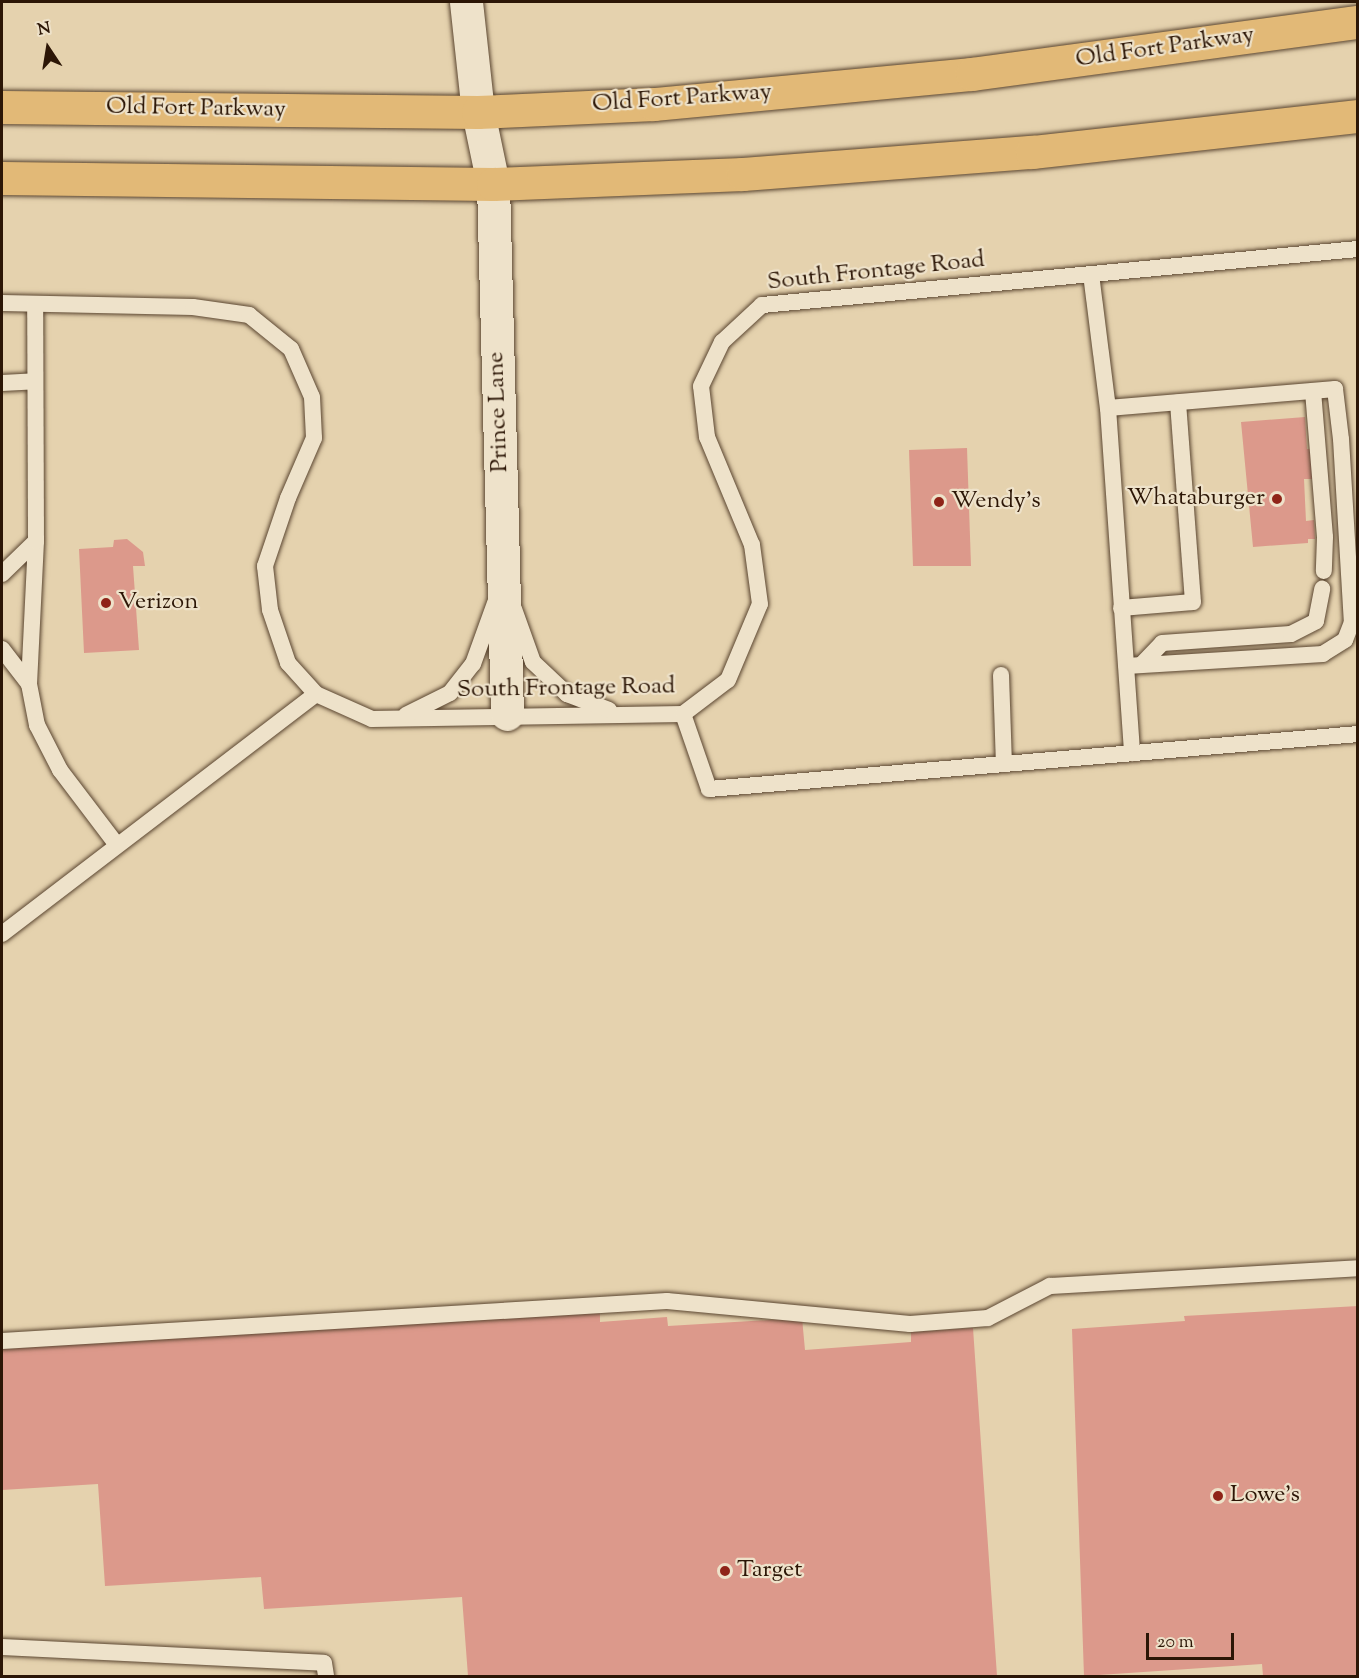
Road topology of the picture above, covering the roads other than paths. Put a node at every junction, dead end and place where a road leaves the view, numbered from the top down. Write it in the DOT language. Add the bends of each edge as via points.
graph roads {
  1 [pos="466,2"];
  2 [pos="1358,22"];
  3 [pos="2,107"];
  4 [pos="478,112"];
  5 [pos="1358,116"];
  6 [pos="2,178"];
  7 [pos="493,184"];
  8 [pos="1358,249"];
  9 [pos="1091,274"];
  10 [pos="2,303"];
  11 [pos="35,304"];
  12 [pos="35,381"];
  13 [pos="2,383"];
  14 [pos="1314,391"];
  15 [pos="1178,403"];
  16 [pos="1108,408"];
  17 [pos="36,541"];
  18 [pos="1324,572"];
  19 [pos="2,574"];
  20 [pos="504,580"];
  21 [pos="1322,589"];
  22 [pos="1121,608"];
  23 [pos="2,649"];
  24 [pos="1134,665"];
  25 [pos="1001,675"];
  26 [pos="29,684"];
  27 [pos="316,694"];
  28 [pos="507,714"];
  29 [pos="620,714"];
  30 [pos="683,714"];
  31 [pos="400,718"];
  32 [pos="1358,735"];
  33 [pos="1132,753"];
  34 [pos="1004,764"];
  35 [pos="117,845"];
  36 [pos="2,934"];
  37 [pos="1358,1268"];
  38 [pos="2,1341"];
  39 [pos="2,1647"];
  40 [pos="326,1677"];
  1 -- 4 [label="street, Prince Lane"];
  2 -- 4 [label="main road, Old Fort Parkway" via="972,74 654,104"];
  3 -- 4 [label="main road, Old Fort Parkway"];
  4 -- 7 [label="street, Prince Lane"];
  5 -- 7 [label="main road" via="1032,152 801,170"];
  6 -- 7 [label="main road"];
  7 -- 20 [label="street, Prince Lane"];
  8 -- 9 [label="lane, South Frontage Road"];
  9 -- 16 [label="lane"];
  9 -- 30 [label="lane, South Frontage Road" via="762,305 722,342 701,386 707,436 752,544 760,604 728,680"];
  10 -- 11 [label="lane, South Frontage Road"];
  11 -- 12 [label="lane"];
  11 -- 27 [label="lane, South Frontage Road" via="193,307 249,315 291,349 312,397 314,438 265,566 270,610 288,663"];
  12 -- 13 [label="lane"];
  12 -- 17 [label="lane"];
  14 -- 15 [label="lane"];
  14 -- 18 [label="lane"];
  14 -- 24 [label="lane" via="1335,388 1352,622 1344,640 1323,654"];
  15 -- 16 [label="lane"];
  15 -- 22 [label="lane" via="1193,602"];
  16 -- 22 [label="lane"];
  17 -- 19 [label="lane"];
  17 -- 26 [label="lane"];
  20 -- 28 [label="street, Prince Lane"];
  20 -- 29 [label="lane" via="533,662 567,694"];
  20 -- 31 [label="lane" via="473,664 450,693"];
  21 -- 24 [label="lane" via="1316,621 1291,634 1162,643"];
  22 -- 24 [label="lane"];
  23 -- 26 [label="lane"];
  24 -- 33 [label="lane"];
  25 -- 34 [label="lane"];
  26 -- 35 [label="lane" via="37,724 60,770"];
  27 -- 31 [label="lane, South Frontage Road" via="372,719"];
  27 -- 35 [label="lane"];
  28 -- 29 [label="lane, South Frontage Road"];
  28 -- 31 [label="lane, South Frontage Road"];
  29 -- 30 [label="lane, South Frontage Road"];
  30 -- 34 [label="lane" via="709,789"];
  32 -- 33 [label="lane"];
  33 -- 34 [label="lane"];
  35 -- 36 [label="lane"];
  37 -- 38 [label="lane" via="1050,1286 988,1318 910,1324 667,1301"];
  39 -- 40 [label="lane" via="324,1663"];
}
